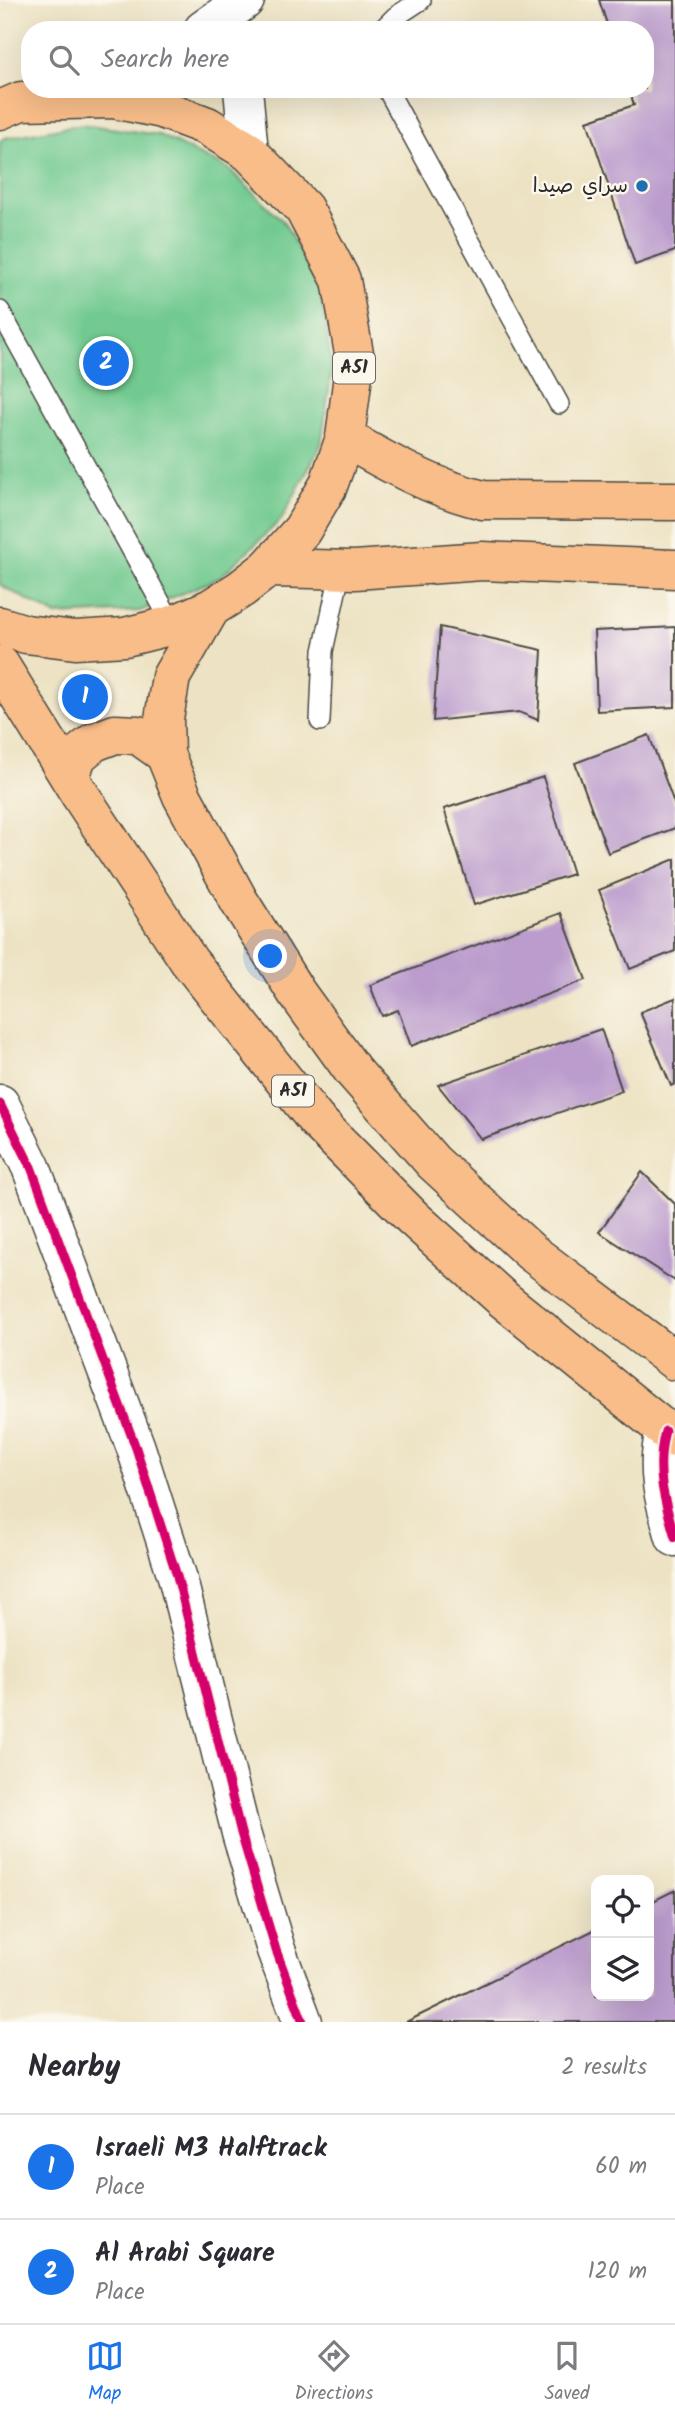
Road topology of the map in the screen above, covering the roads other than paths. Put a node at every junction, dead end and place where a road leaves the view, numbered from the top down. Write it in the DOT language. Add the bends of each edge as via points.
graph roads {
  1 [pos="245,0"];
  2 [pos="267,0"];
  3 [pos="421,0"];
  4 [pos="216,21"];
  5 [pos="257,21"];
  6 [pos="390,21"];
  7 [pos="64,98"];
  8 [pos="132,98"];
  9 [pos="244,98"];
  10 [pos="392,98"];
  11 [pos="7,102"];
  12 [pos="249,152"];
  13 [pos="0,311"];
  14 [pos="559,404"];
  15 [pos="345,439"];
  16 [pos="675,501"];
  17 [pos="268,568"];
  18 [pos="341,569"];
  19 [pos="675,569"];
  20 [pos="211,608"];
  21 [pos="173,625"];
  22 [pos="0,626"];
  23 [pos="0,665"];
  24 [pos="320,721"];
  25 [pos="165,754"];
  26 [pos="70,778"];
  27 [pos="0,1104"];
  28 [pos="675,1361"];
  29 [pos="670,1434"];
  30 [pos="675,1537"];
  31 [pos="303,2022"];
  1 -- 4 [label="street"];
  2 -- 5 [label="street"];
  3 -- 6 [label="lane"];
  7 -- 11 [label="main road, A51"];
  8 -- 12 [label="main road, A51" via="207,126"];
  9 -- 12 [label="street"];
  10 -- 14 [label="lane"];
  12 -- 15 [label="main road, A51" via="304,209 341,281 355,359"];
  13 -- 21 [label="lane"];
  15 -- 16 [label="main road" via="415,478 483,500"];
  15 -- 17 [label="main road, A51" via="328,486 302,530"];
  17 -- 18 [label="main road"];
  17 -- 20 [label="main road, A51"];
  18 -- 19 [label="main road" via="482,561"];
  18 -- 24 [label="lane" via="323,651"];
  20 -- 21 [label="main road, A51"];
  20 -- 25 [label="main road, A51" via="171,677 164,719"];
  21 -- 22 [label="main road, A51" via="125,637 75,640"];
  23 -- 26 [label="main road, A51"];
  25 -- 26 [label="main road" via="138,735 116,734 94,741 77,756"];
  25 -- 28 [label="main road, A51" via="182,796 239,901 353,1071 433,1162 481,1208 531,1252"];
  26 -- 29 [label="main road, A51" via="189,961 316,1120 493,1290"];
  27 -- 31 [label="street" via="31,1167 136,1448 177,1576 241,1833"];
  29 -- 30 [label="street" via="661,1449 660,1482"];
}
